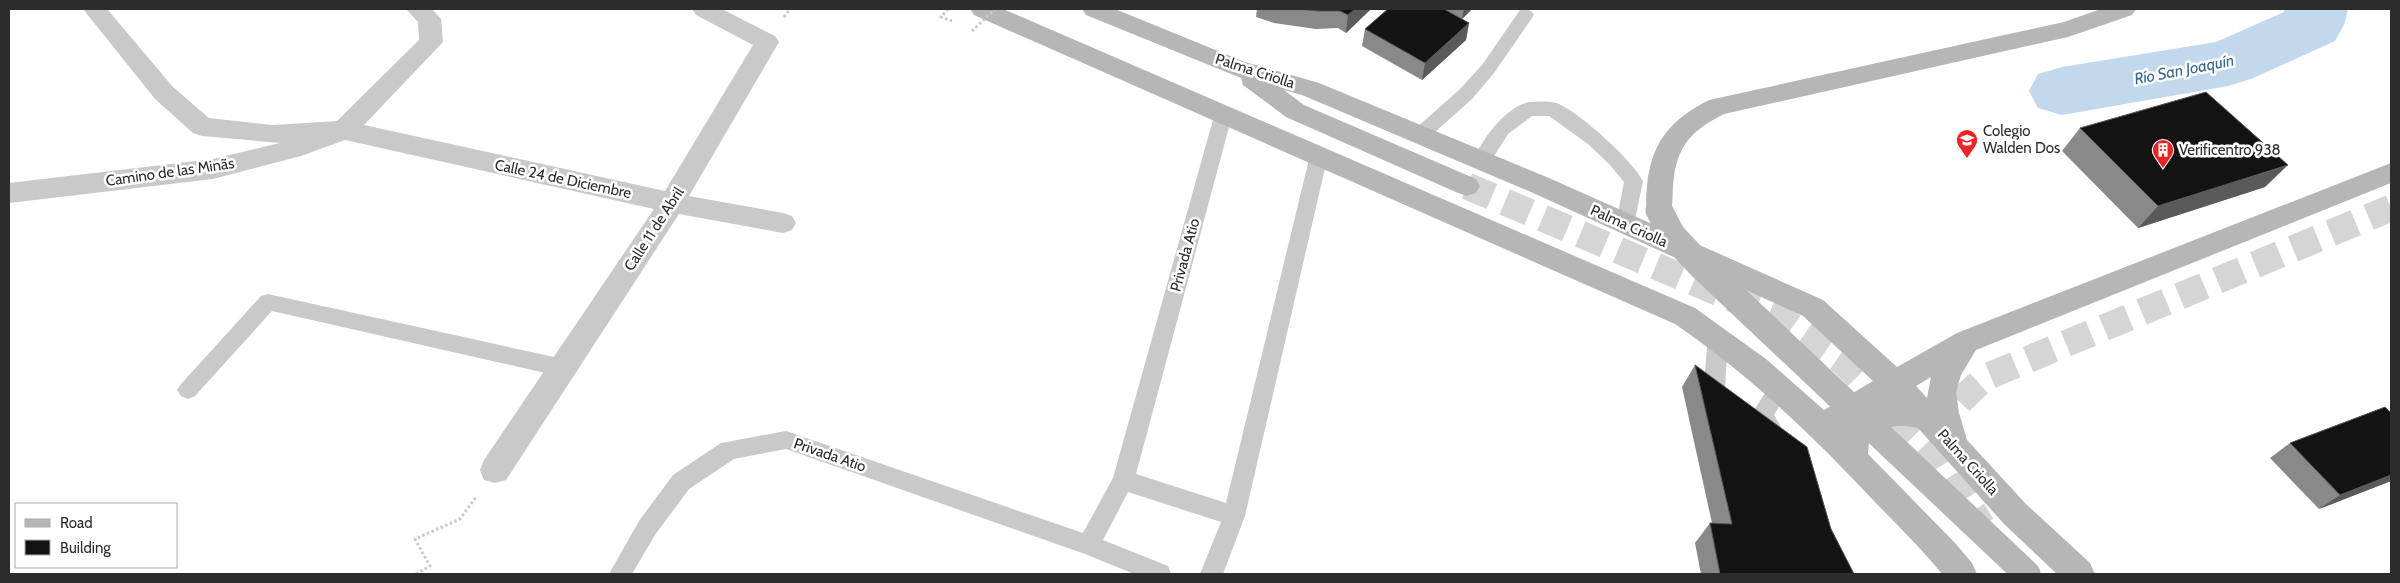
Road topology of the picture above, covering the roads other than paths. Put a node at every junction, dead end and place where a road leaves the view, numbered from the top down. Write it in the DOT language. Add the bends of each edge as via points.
graph roads {
  1 [pos="94,9"];
  2 [pos="417,9"];
  3 [pos="704,9"];
  4 [pos="1094,9"];
  5 [pos="2124,9"];
  6 [pos="1526,14"];
  7 [pos="977,20"];
  8 [pos="1237,68"];
  9 [pos="1223,116"];
  10 [pos="344,130"];
  11 [pos="1420,135"];
  12 [pos="1319,155"];
  13 [pos="1481,161"];
  14 [pos="2391,173"];
  15 [pos="1467,186"];
  16 [pos="9,193"];
  17 [pos="672,203"];
  18 [pos="783,223"];
  19 [pos="1626,224"];
  20 [pos="1718,336"];
  21 [pos="1968,341"];
  22 [pos="563,368"];
  23 [pos="1896,384"];
  24 [pos="1779,388"];
  25 [pos="188,390"];
  26 [pos="1713,411"];
  27 [pos="1929,418"];
  28 [pos="1821,427"];
  29 [pos="1954,447"];
  30 [pos="1788,455"];
  31 [pos="1854,460"];
  32 [pos="496,470"];
  33 [pos="1123,480"];
  34 [pos="1234,516"];
  35 [pos="1088,545"];
  36 [pos="620,574"];
  37 [pos="1160,574"];
  38 [pos="1212,574"];
  39 [pos="1961,574"];
  40 [pos="2027,574"];
  41 [pos="2079,574"];
  1 -- 10 [label="street, Calle 24 de Diciembre" via="164,93 202,127 273,134"];
  2 -- 10 [label="street, Camino de las Minãs" via="429,19 431,42"];
  3 -- 17 [label="street, Calle 11 de Abril" via="767,42"];
  4 -- 8 [label="main road, Palma Criolla"];
  5 -- 40 [label="main road, bridge" via="2068,30 1718,106 1697,115 1678,132 1666,151 1658,185 1659,210 1672,235 1702,267"];
  6 -- 11 [label="lane" via="1488,69 1466,94"];
  7 -- 9 [label="main road"];
  8 -- 11 [label="main road, Palma Criolla" via="1310,89"];
  8 -- 15 [label="main road" via="1295,111"];
  9 -- 12 [label="main road"];
  9 -- 33 [label="lane, Privada Atio"];
  10 -- 16 [label="street, Camino de las Minãs" via="301,147 213,169"];
  10 -- 17 [label="street, Calle 24 de Diciembre"];
  11 -- 13 [label="main road, Palma Criolla"];
  12 -- 20 [label="main road" via="1685,316"];
  12 -- 34 [label="lane"];
  13 -- 19 [label="main road, Palma Criolla"];
  13 -- 19 [label="lane" via="1502,130 1528,109 1553,109 1594,139 1634,181"];
  14 -- 21 [label="main road"];
  17 -- 18 [label="street, Calle 24 de Diciembre"];
  17 -- 22 [label="street, Calle 11 de Abril"];
  19 -- 23 [label="main road, Palma Criolla" via="1813,308"];
  20 -- 24 [label="main road"];
  20 -- 26 [label="lane"];
  21 -- 23 [label="main road"];
  21 -- 29 [label="main road" via="1946,372 1941,386 1942,409"];
  22 -- 25 [label="lane" via="268,302"];
  22 -- 32 [label="street, Calle 11 de Abril"];
  23 -- 27 [label="main road, Palma Criolla"];
  23 -- 28 [label="main road"];
  24 -- 28 [label="main road"];
  24 -- 30 [label="lane" via="1762,415"];
  27 -- 29 [label="main road, Palma Criolla"];
  27 -- 31 [label="main road" via="1900,412 1880,416 1855,435 1852,447"];
  28 -- 31 [label="main road"];
  29 -- 41 [label="main road, Palma Criolla" via="2015,514"];
  31 -- 39 [label="main road"];
  33 -- 34 [label="lane"];
  33 -- 35 [label="lane, Privada Atio"];
  34 -- 38 [label="lane"];
  35 -- 36 [label="lane, Privada Atio" via="786,440 730,450 681,482 647,528"];
  35 -- 37 [label="lane, Privada Atio"];
}
